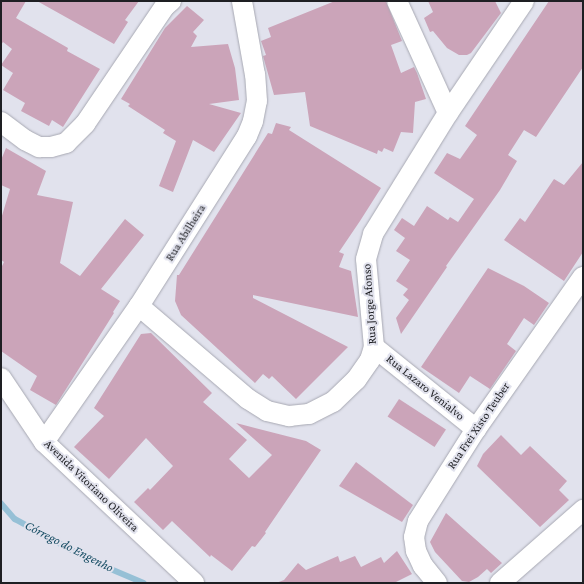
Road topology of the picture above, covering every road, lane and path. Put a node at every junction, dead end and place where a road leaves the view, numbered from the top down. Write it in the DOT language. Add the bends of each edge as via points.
graph roads {
  1 [pos="171,1"];
  2 [pos="242,1"];
  3 [pos="396,1"];
  4 [pos="524,1"];
  5 [pos="448,113"];
  6 [pos="1,122"];
  7 [pos="583,277"];
  8 [pos="139,306"];
  9 [pos="374,347"];
  10 [pos="1,378"];
  11 [pos="476,429"];
  12 [pos="44,442"];
  13 [pos="583,510"];
  14 [pos="194,583"];
  15 [pos="437,583"];
  16 [pos="500,583"];
  1 -- 6 [label="street" via="165,6 85,124 66,143 39,147"];
  2 -- 8 [label="street, Rua Abilheira" via="256,75 257,101 253,121 247,136"];
  3 -- 5 [label="street"];
  4 -- 5 [label="street, Rua Jorge Afonso"];
  5 -- 9 [label="street, Rua Jorge Afonso" via="373,234 369,245 366,259"];
  7 -- 11 [label="street, Rua Frei Xisto Teuber"];
  8 -- 9 [label="street, Rua Jorge Afonso" via="248,399 267,411 289,416 309,414 333,402 356,380 370,360"];
  8 -- 12 [label="street, Rua Abilheira"];
  9 -- 11 [label="street, Rua Lazaro Venialvo"];
  10 -- 12 [label="street, Avenida Vitoriano Oliveira"];
  11 -- 15 [label="street, Rua Frei Xisto Teuber" via="418,521 414,537 416,551 423,566"];
  12 -- 14 [label="street, Avenida Vitoriano Oliveira"];
  13 -- 16 [label="street"];
}
